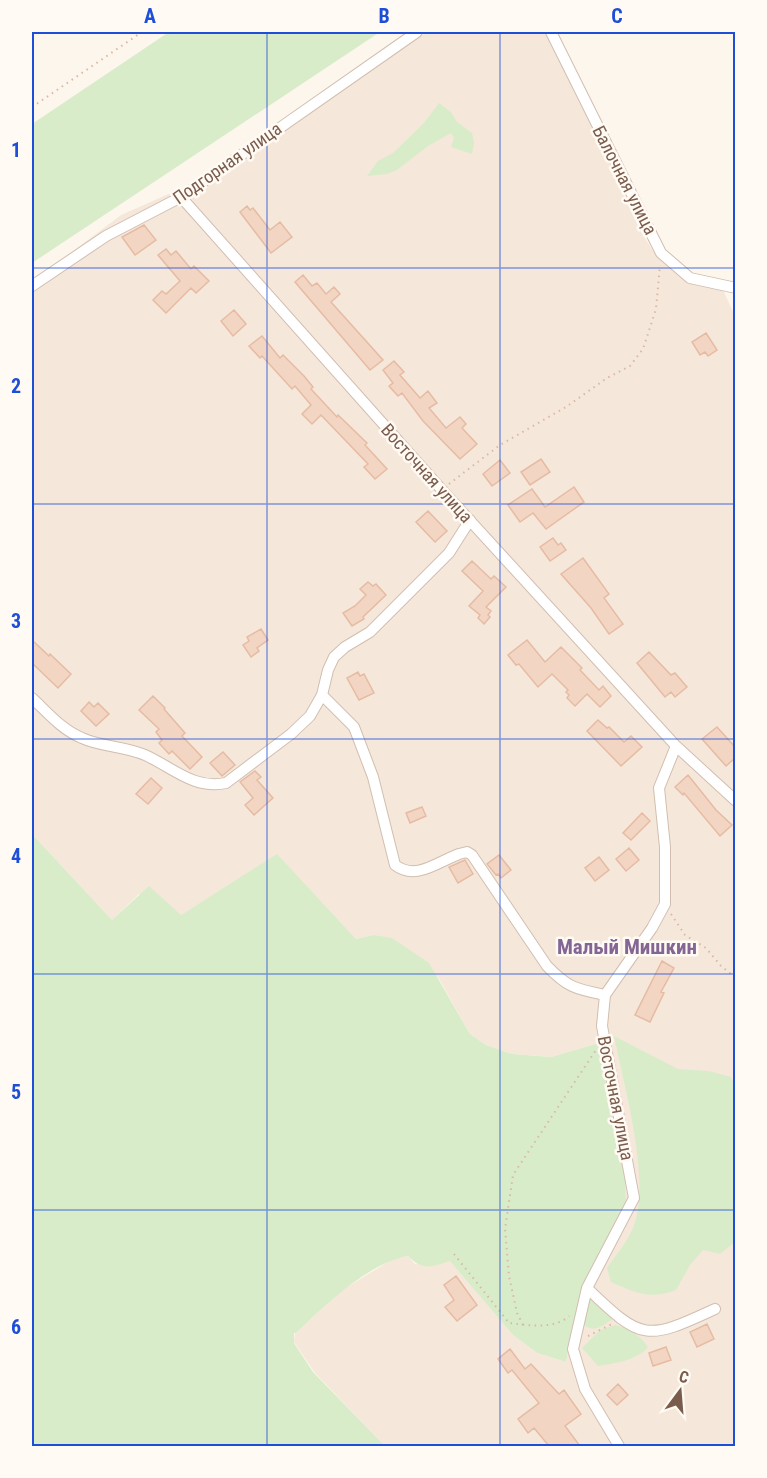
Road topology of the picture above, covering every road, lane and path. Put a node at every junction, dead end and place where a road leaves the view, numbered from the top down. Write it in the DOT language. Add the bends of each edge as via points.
graph roads {
  1 [pos="142,32"];
  2 [pos="417,32"];
  3 [pos="550,32"];
  4 [pos="32,107"];
  5 [pos="181,197"];
  6 [pos="661,253"];
  7 [pos="32,286"];
  8 [pos="735,288"];
  9 [pos="442,490"];
  10 [pos="470,520"];
  11 [pos="322,695"];
  12 [pos="32,698"];
  13 [pos="676,746"];
  14 [pos="735,801"];
  15 [pos="665,904"];
  16 [pos="735,978"];
  17 [pos="605,995"];
  18 [pos="604,1037"];
  19 [pos="454,1254"];
  20 [pos="587,1288"];
  21 [pos="715,1309"];
  22 [pos="570,1314"];
  23 [pos="620,1320"];
  24 [pos="523,1325"];
  25 [pos="574,1346"];
  26 [pos="619,1446"];
  1 -- 4 [label="path"];
  2 -- 5 [label="street, Подгорная улица"];
  3 -- 6 [label="street, Балочная улица"];
  5 -- 7 [label="street, Подгорная улица" via="106,236"];
  5 -- 9 [label="street, Восточная улица"];
  6 -- 8 [label="street, Балочная улица" via="690,278"];
  6 -- 9 [label="path" via="656,309 643,349 630,366 500,445"];
  9 -- 10 [label="street, Восточная улица"];
  10 -- 11 [label="street" via="449,553 370,632 334,657"];
  10 -- 13 [label="street, Восточная улица"];
  11 -- 12 [label="street" via="310,716 291,734 226,783 214,786 171,771 145,755 83,739"];
  11 -- 17 [label="street" via="354,727 373,777 395,865 414,873 459,854 472,855 554,974 580,990"];
  13 -- 14 [label="street, Восточная улица"];
  13 -- 15 [label="street, Восточная улица" via="659,788"];
  15 -- 16 [label="path" via="685,935 706,948"];
  15 -- 17 [label="street, Восточная улица"];
  17 -- 18 [label="street, Восточная улица"];
  18 -- 20 [label="street, Восточная улица" via="634,1198"];
  18 -- 24 [label="path" via="513,1175 505,1229 509,1276"];
  19 -- 24 [label="path" via="509,1323"];
  20 -- 23 [label="street"];
  20 -- 25 [label="street, Восточная улица"];
  21 -- 23 [label="street" via="674,1329 646,1333"];
  22 -- 24 [label="path" via="564,1321"];
  23 -- 25 [label="path"];
  25 -- 26 [label="street" via="585,1389"];
}
